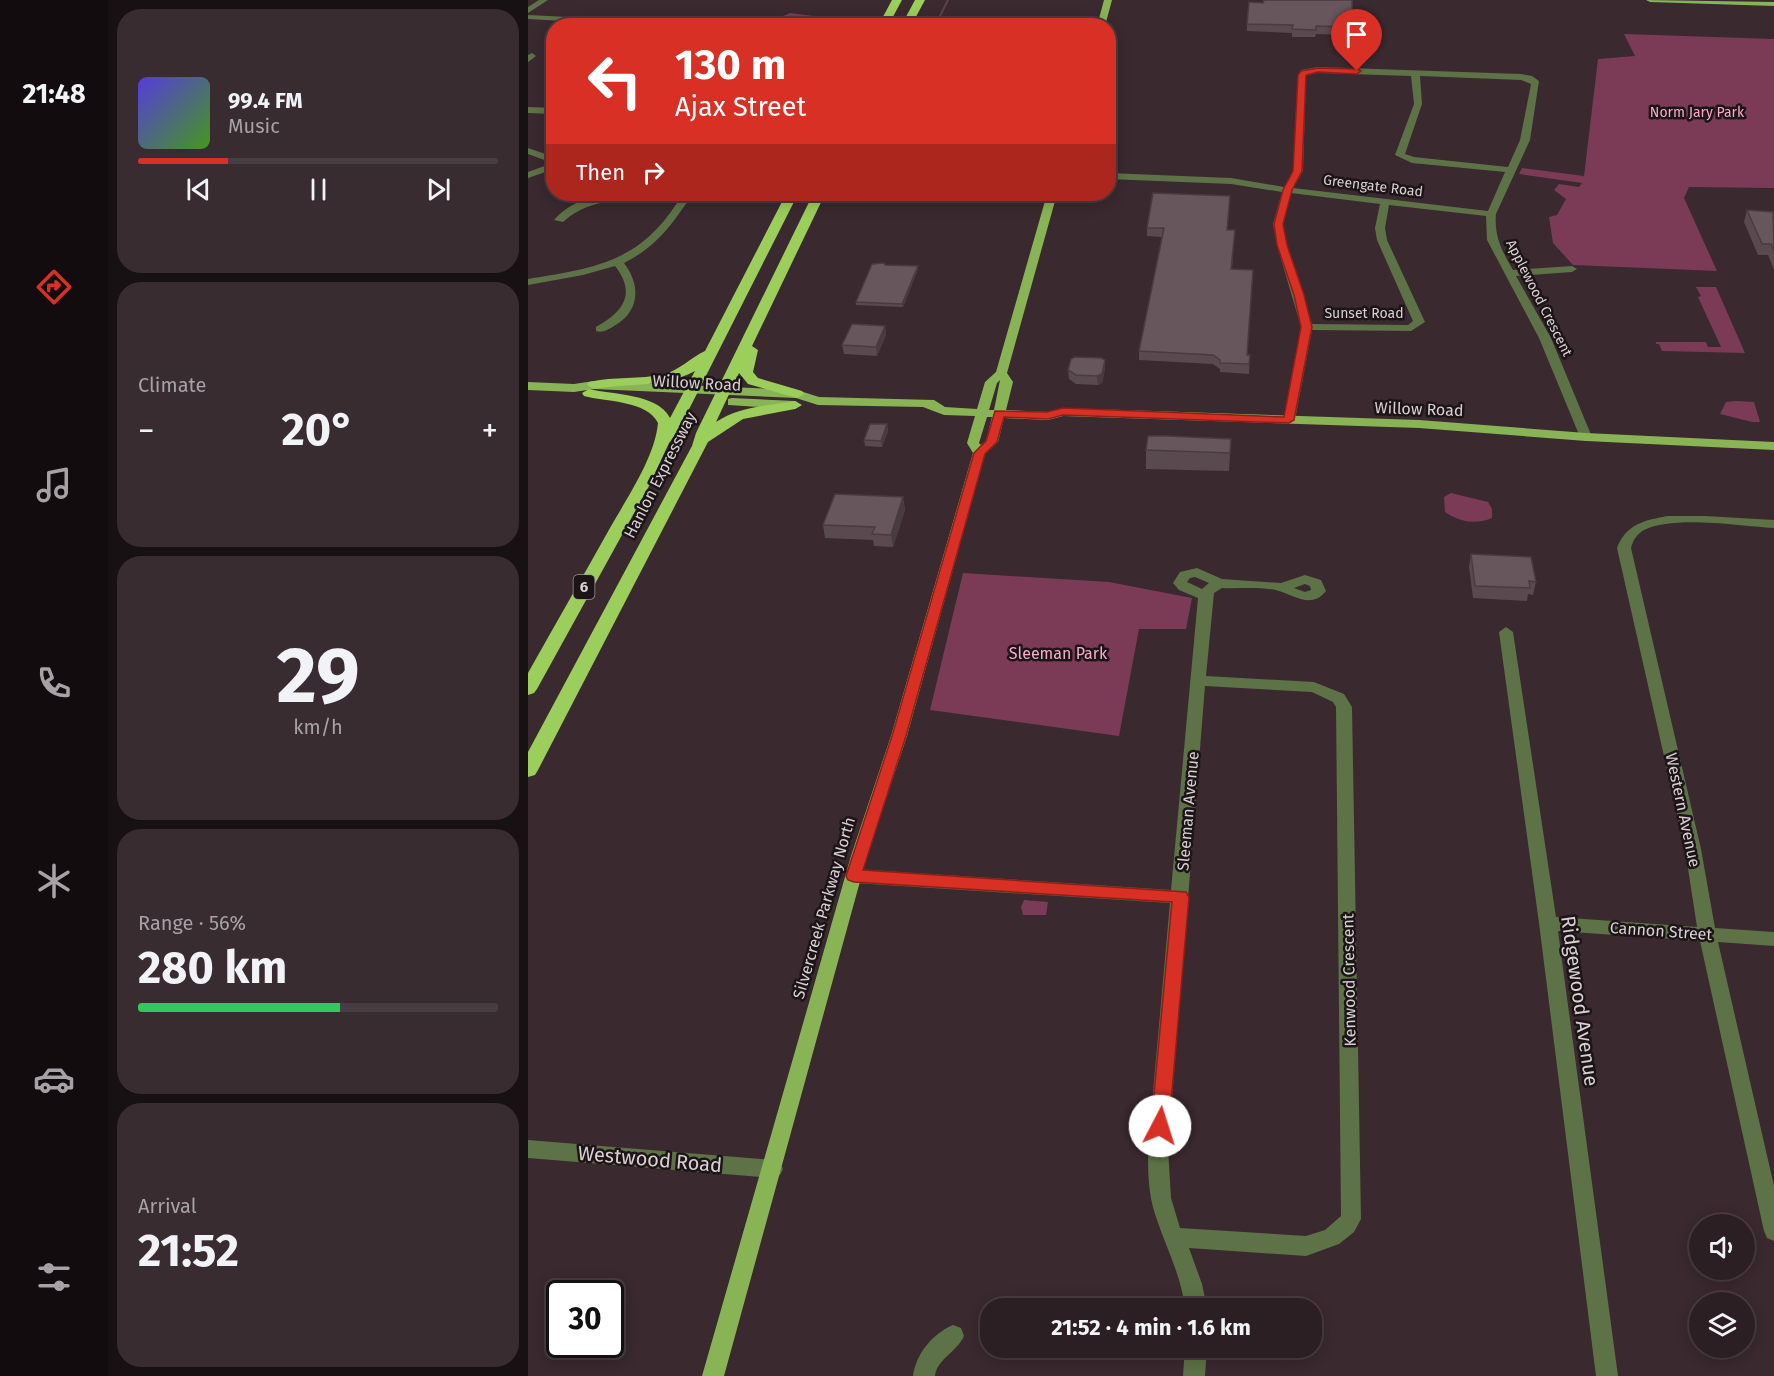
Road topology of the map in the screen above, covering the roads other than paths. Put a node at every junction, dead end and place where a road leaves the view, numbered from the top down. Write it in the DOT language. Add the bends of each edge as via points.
graph roads {
  1 [pos="543,0"];
  2 [pos="897,0"];
  3 [pos="920,0"];
  4 [pos="1108,0"];
  5 [pos="1650,0"];
  6 [pos="1774,4"];
  7 [pos="528,11"];
  8 [pos="528,17"];
  9 [pos="549,18"];
  10 [pos="887,18"];
  11 [pos="910,18"];
  12 [pos="1103,18"];
  13 [pos="1415,73"];
  14 [pos="528,110"];
  15 [pos="546,111"];
  16 [pos="528,151"];
  17 [pos="546,157"];
  18 [pos="546,169"];
  19 [pos="1509,170"];
  20 [pos="528,175"];
  21 [pos="1116,176"];
  22 [pos="1287,190"];
  23 [pos="593,201"];
  24 [pos="683,201"];
  25 [pos="788,201"];
  26 [pos="816,201"];
  27 [pos="1050,201"];
  28 [pos="1385,201"];
  29 [pos="1491,214"];
  30 [pos="559,220"];
  31 [pos="617,261"];
  32 [pos="1572,269"];
  33 [pos="1509,273"];
  34 [pos="528,282"];
  35 [pos="1306,327"];
  36 [pos="600,329"];
  37 [pos="749,338"];
  38 [pos="713,350"];
  39 [pos="1001,373"];
  40 [pos="528,386"];
  41 [pos="592,389"];
  42 [pos="690,394"];
  43 [pos="722,396"];
  44 [pos="796,400"];
  45 [pos="983,408"];
  46 [pos="1000,409"];
  47 [pos="1289,420"];
  48 [pos="1586,437"];
  49 [pos="662,442"];
  50 [pos="699,446"];
  51 [pos="1774,446"];
  52 [pos="979,453"];
  53 [pos="1774,525"];
  54 [pos="1219,583"];
  55 [pos="1282,587"];
  56 [pos="1205,596"];
  57 [pos="1506,632"];
  58 [pos="1199,681"];
  59 [pos="528,688"];
  60 [pos="528,770"];
  61 [pos="854,876"];
  62 [pos="1181,897"];
  63 [pos="1548,923"];
  64 [pos="1707,934"];
  65 [pos="1774,939"];
  66 [pos="528,1149"];
  67 [pos="773,1169"];
  68 [pos="1774,1231"];
  69 [pos="1174,1237"];
  70 [pos="1194,1298"];
  71 [pos="952,1336"];
  72 [pos="1195,1358"];
  73 [pos="713,1376"];
  74 [pos="924,1376"];
  75 [pos="1194,1376"];
  76 [pos="1607,1376"];
  1 -- 7 [label="street"];
  2 -- 10 [label="highway"];
  3 -- 11 [label="highway"];
  4 -- 12 [label="main road"];
  5 -- 6 [label="main road"];
  8 -- 9 [label="street"];
  13 -- 19 [label="street" via="1418,104 1400,155 1412,160"];
  13 -- 19 [label="street, Applewood Crescent" via="1521,77 1536,83 1525,140"];
  13 -- 22 [label="street, Applewood Crescent" via="1304,72 1298,171"];
  14 -- 15 [label="street"];
  16 -- 17 [label="street"];
  18 -- 20 [label="street"];
  19 -- 29 [label="street, Applewood Crescent"];
  21 -- 22 [label="street, Greengate Road" via="1232,181"];
  22 -- 28 [label="street, Greengate Road"];
  22 -- 35 [label="street, Applewood Crescent" via="1278,224"];
  23 -- 30 [label="street" via="566,212"];
  24 -- 31 [label="street" via="656,238"];
  25 -- 38 [label="highway, Hanlon Expressway / 6"];
  26 -- 37 [label="highway, Hanlon Expressway / 6"];
  27 -- 39 [label="main road, Silvercreek Parkway North"];
  28 -- 29 [label="street, Greengate Road"];
  28 -- 35 [label="street, Sunset Road" via="1382,240 1419,322 1411,328"];
  29 -- 33 [label="street, Applewood Crescent" via="1492,240"];
  31 -- 34 [label="street"];
  31 -- 36 [label="street" via="631,283 630,298 625,313"];
  32 -- 33 [label="street"];
  33 -- 48 [label="street, Applewood Crescent" via="1545,338"];
  35 -- 47 [label="street, Applewood Crescent"];
  37 -- 43 [label="highway, Hanlon Expressway / 6"];
  37 -- 44 [label="highway" via="752,346 747,372 753,381"];
  38 -- 41 [label="highway" via="676,376 608,382"];
  38 -- 42 [label="highway, Hanlon Expressway / 6"];
  39 -- 45 [label="main road, Silvercreek Parkway North" via="991,382"];
  39 -- 46 [label="main road, Silvercreek Parkway North" via="1007,382"];
  40 -- 41 [label="main road, Willow Road"];
  41 -- 42 [label="main road, Willow Road"];
  41 -- 49 [label="highway" via="601,398 656,409 665,423"];
  42 -- 43 [label="main road, Willow Road"];
  42 -- 49 [label="highway, Hanlon Expressway / 6"];
  43 -- 44 [label="main road, Willow Road"];
  43 -- 50 [label="highway, Hanlon Expressway / 6"];
  44 -- 45 [label="main road, Willow Road" via="927,405 944,411"];
  44 -- 50 [label="highway" via="738,414 724,421"];
  45 -- 46 [label="main road, Willow Road"];
  45 -- 52 [label="main road, Silvercreek Parkway North" via="973,443"];
  46 -- 47 [label="main road, Willow Road" via="1048,416 1063,412"];
  46 -- 52 [label="main road, Silvercreek Parkway North" via="992,442"];
  47 -- 48 [label="main road, Willow Road"];
  48 -- 51 [label="main road, Willow Road"];
  49 -- 59 [label="highway, Hanlon Expressway / 6"];
  50 -- 60 [label="highway, Hanlon Expressway / 6"];
  52 -- 61 [label="main road, Silvercreek Parkway North" via="899,736"];
  53 -- 64 [label="street, Western Avenue" via="1659,521 1631,533 1624,548 1693,849"];
  54 -- 55 [label="street"];
  54 -- 56 [label="street"];
  54 -- 56 [label="street" via="1197,572 1185,575 1180,583"];
  56 -- 58 [label="street, Sleeman Avenue"];
  57 -- 63 [label="street, Ridgewood Avenue"];
  58 -- 62 [label="street, Sleeman Avenue"];
  58 -- 69 [label="street, Kenwood Crescent" via="1314,687 1338,698 1344,707 1351,1218 1341,1233 1324,1243 1306,1246"];
  61 -- 62 [label="street"];
  61 -- 67 [label="main road, Silvercreek Parkway North"];
  62 -- 69 [label="street, Sleeman Avenue" via="1158,1148 1158,1185"];
  63 -- 64 [label="street, Cannon Street"];
  63 -- 76 [label="street, Ridgewood Avenue"];
  64 -- 65 [label="street, Cannon Street"];
  64 -- 68 [label="street, Western Avenue"];
  66 -- 67 [label="street, Westwood Road"];
  67 -- 73 [label="main road, Silvercreek Parkway North"];
  69 -- 70 [label="street, Sleeman Avenue"];
  71 -- 74 [label="street" via="926,1362"];
  72 -- 75 [label="street"];
}
